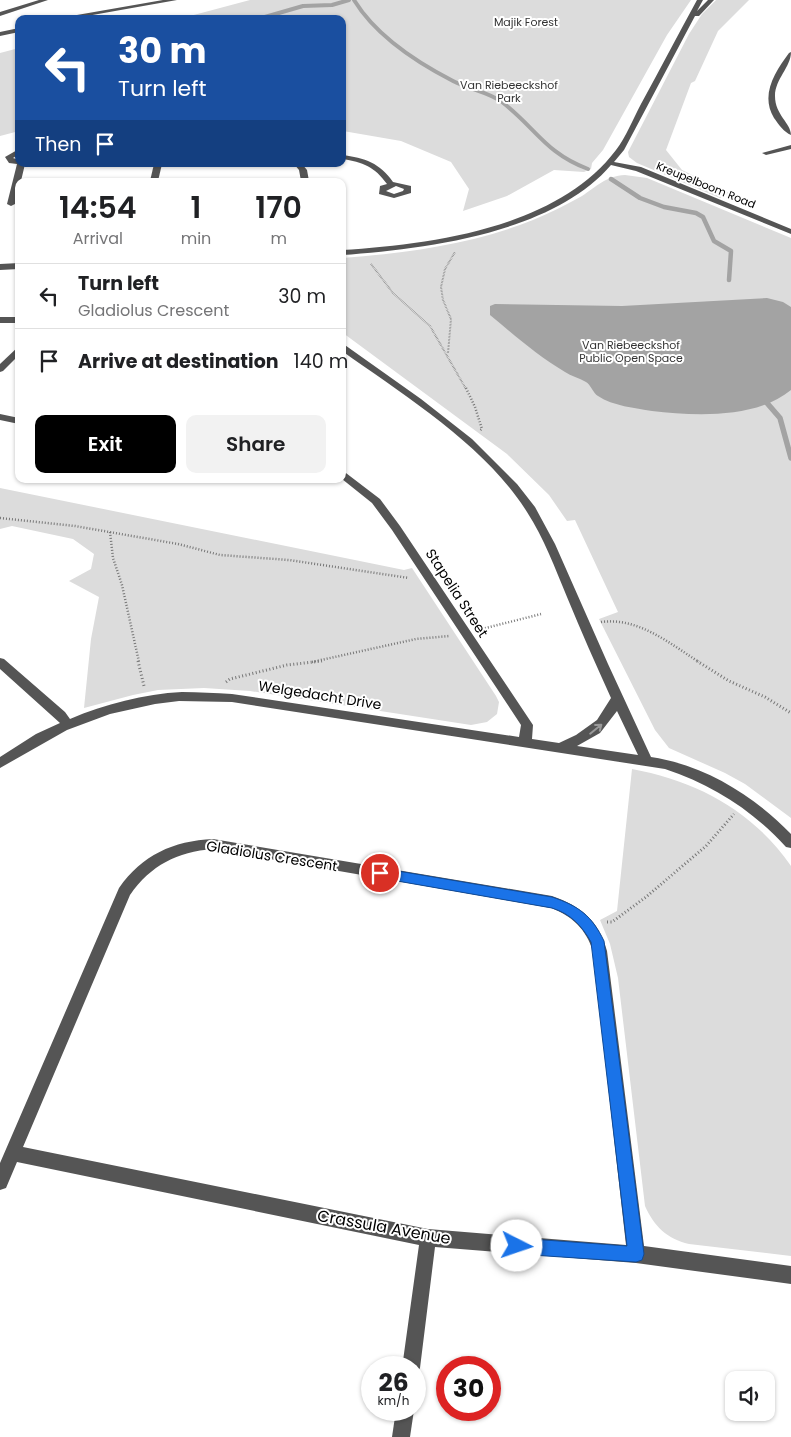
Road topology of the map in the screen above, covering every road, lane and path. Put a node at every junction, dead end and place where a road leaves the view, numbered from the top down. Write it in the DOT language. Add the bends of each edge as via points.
graph roads {
  1 [pos="45,0"];
  2 [pos="174,0"];
  3 [pos="700,0"];
  4 [pos="711,0"];
  5 [pos="0,14"];
  6 [pos="82,15"];
  7 [pos="15,31"];
  8 [pos="683,32"];
  9 [pos="0,34"];
  10 [pos="791,54"];
  11 [pos="791,133"];
  12 [pos="791,147"];
  13 [pos="15,153"];
  14 [pos="766,153"];
  15 [pos="346,158"];
  16 [pos="15,162"];
  17 [pos="610,163"];
  18 [pos="391,184"];
  19 [pos="15,204"];
  20 [pos="0,205"];
  21 [pos="791,232"];
  22 [pos="456,238"];
  23 [pos="367,252"];
  24 [pos="346,253"];
  25 [pos="15,266"];
  26 [pos="0,267"];
  27 [pos="0,320"];
  28 [pos="15,320"];
  29 [pos="346,349"];
  30 [pos="15,353"];
  31 [pos="448,354"];
  32 [pos="0,369"];
  33 [pos="0,417"];
  34 [pos="15,420"];
  35 [pos="465,438"];
  36 [pos="346,476"];
  37 [pos="0,518"];
  38 [pos="110,532"];
  39 [pos="428,576"];
  40 [pos="541,614"];
  41 [pos="598,622"];
  42 [pos="476,630"];
  43 [pos="456,635"];
  44 [pos="0,662"];
  45 [pos="223,684"];
  46 [pos="617,698"];
  47 [pos="148,701"];
  48 [pos="791,713"];
  49 [pos="68,725"];
  50 [pos="525,742"];
  51 [pos="562,747"];
  52 [pos="647,761"];
  53 [pos="0,763"];
  54 [pos="744,800"];
  55 [pos="791,843"];
  56 [pos="589,925"];
  57 [pos="12,1153"];
  58 [pos="0,1182"];
  59 [pos="428,1238"];
  60 [pos="636,1254"];
  61 [pos="791,1275"];
  62 [pos="412,1356"];
  63 [pos="403,1421"];
  64 [pos="401,1437"];
  1 -- 5 [label="street"];
  2 -- 6 [label="street"];
  3 -- 8 [label="street"];
  4 -- 8 [label="street"];
  7 -- 9 [label="street"];
  8 -- 17 [label="street"];
  10 -- 11 [label="street" via="770,96 776,116"];
  12 -- 14 [label="street"];
  13 -- 16 [label="street" via="9,157"];
  15 -- 18 [label="street" via="380,168"];
  17 -- 21 [label="street, Kreupelboom Road" via="638,169"];
  17 -- 22 [label="street" via="561,201 507,224"];
  19 -- 20 [label="street"];
  22 -- 23 [label="street"];
  22 -- 31 [label="path" via="460,246 447,262 442,279 443,299 450,312"];
  23 -- 24 [label="street"];
  23 -- 31 [label="path" via="367,258 393,293 430,326"];
  25 -- 26 [label="street"];
  27 -- 28 [label="street"];
  29 -- 35 [label="street"];
  30 -- 32 [label="street"];
  31 -- 35 [label="path" via="475,407 482,429"];
  33 -- 34 [label="street"];
  35 -- 46 [label="street" via="531,509"];
  36 -- 39 [label="street, Stapelia Street" via="376,501"];
  37 -- 38 [label="path"];
  38 -- 39 [label="path" via="220,555 289,560 417,578"];
  38 -- 47 [label="path" via="113,558"];
  39 -- 50 [label="street, Stapelia Street" via="526,725"];
  40 -- 42 [label="path"];
  41 -- 48 [label="path" via="615,620 649,630 729,681"];
  43 -- 45 [label="path" via="416,639 327,660 287,665 230,679"];
  44 -- 49 [label="street" via="61,715"];
  51 -- 46 [label="street, one-way" via="593,732 607,719"];
  46 -- 52 [label="street"];
  47 -- 49 [label="street, Welgedacht Drive"];
  47 -- 50 [label="street, Welgedacht Drive" via="179,697 232,698"];
  49 -- 53 [label="street, Welgedacht Drive" via="27,745"];
  50 -- 51 [label="street, Welgedacht Drive"];
  51 -- 52 [label="street, Welgedacht Drive"];
  52 -- 54 [label="street, Welgedacht Drive" via="684,770"];
  54 -- 55 [label="street, Welgedacht Drive"];
  54 -- 56 [label="path" via="731,820 706,846 646,897 612,922"];
  56 -- 57 [label="street, Gladiolus Crescent" via="565,907 542,901 213,844 168,852 141,869 124,892"];
  56 -- 60 [label="street, Gladiolus Crescent" via="600,951"];
  57 -- 58 [label="street, Gladiolus Crescent"];
  57 -- 59 [label="street, Crassula Avenue"];
  59 -- 60 [label="street, Crassula Avenue"];
  59 -- 62 [label="street"];
  60 -- 61 [label="street, Crassula Avenue"];
  63 -- 64 [label="street"];
}
